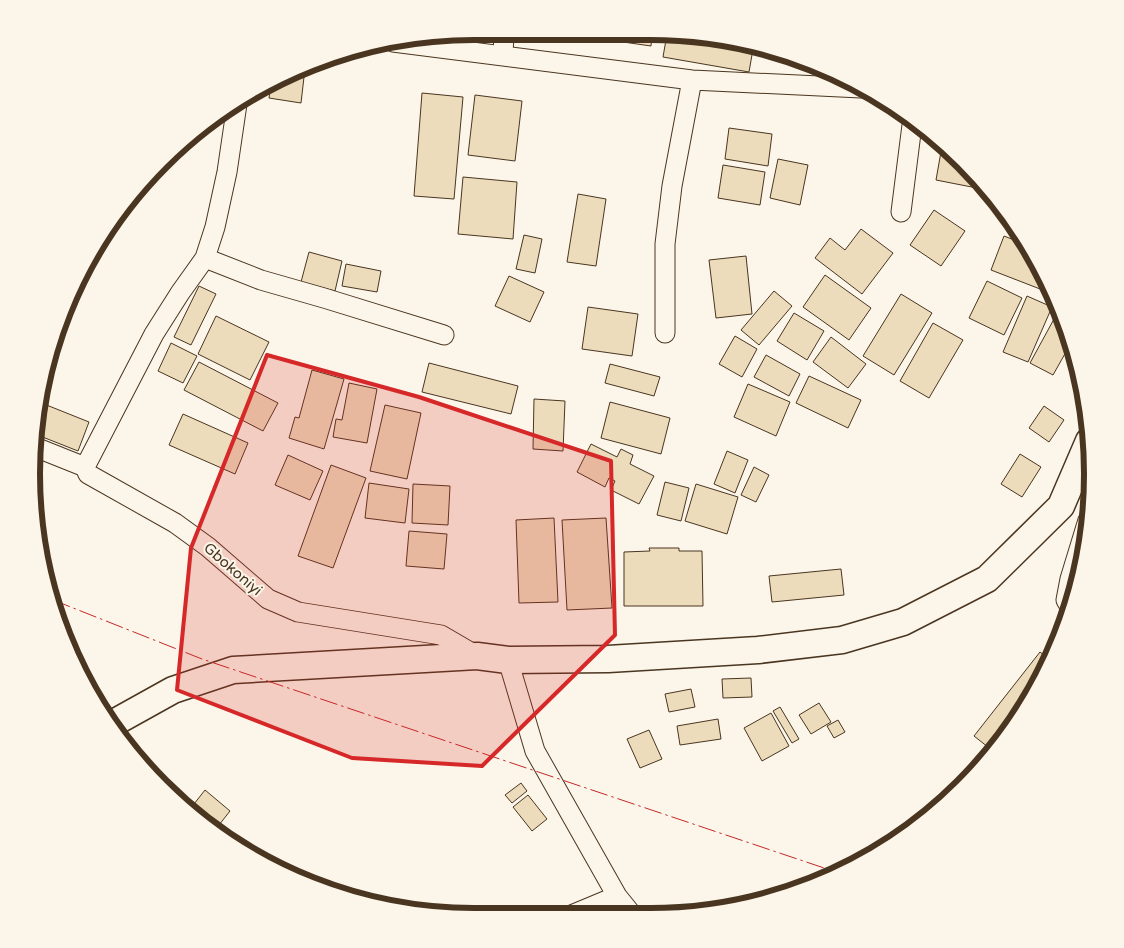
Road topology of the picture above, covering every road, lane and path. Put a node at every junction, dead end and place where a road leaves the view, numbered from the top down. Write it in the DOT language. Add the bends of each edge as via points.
graph roads {
  1 [pos="504,40"];
  2 [pos="413,45"];
  3 [pos="503,56"];
  4 [pos="692,80"];
  5 [pos="846,87"];
  6 [pos="236,111"];
  7 [pos="912,128"];
  8 [pos="901,212"];
  9 [pos="205,258"];
  10 [pos="665,334"];
  11 [pos="444,335"];
  12 [pos="41,449"];
  13 [pos="1083,456"];
  14 [pos="85,467"];
  15 [pos="1075,561"];
  16 [pos="1068,590"];
  17 [pos="477,656"];
  18 [pos="508,660"];
  19 [pos="117,721"];
  20 [pos="616,896"];
  21 [pos="588,908"];
  22 [pos="626,908"];
  1 -- 3 [label="street"];
  2 -- 3 [label="street"];
  3 -- 4 [label="street"];
  4 -- 5 [label="street"];
  4 -- 10 [label="street" via="666,234"];
  6 -- 9 [label="street" via="227,172"];
  7 -- 8 [label="street"];
  9 -- 11 [label="street" via="261,280"];
  9 -- 14 [label="street" via="154,334"];
  12 -- 14 [label="street, Gbokoniyi"];
  13 -- 18 [label="main road" via="1061,506 987,579 903,622 842,640 758,650 608,659"];
  14 -- 17 [label="street, Gbokoniyi" via="88,474 182,528 268,599 298,612 441,635"];
  15 -- 16 [label="street"];
  17 -- 18 [label="main road"];
  17 -- 19 [label="main road" via="233,670 173,690"];
  18 -- 20 [label="street" via="535,751"];
  20 -- 21 [label="street"];
  20 -- 22 [label="street"];
}
